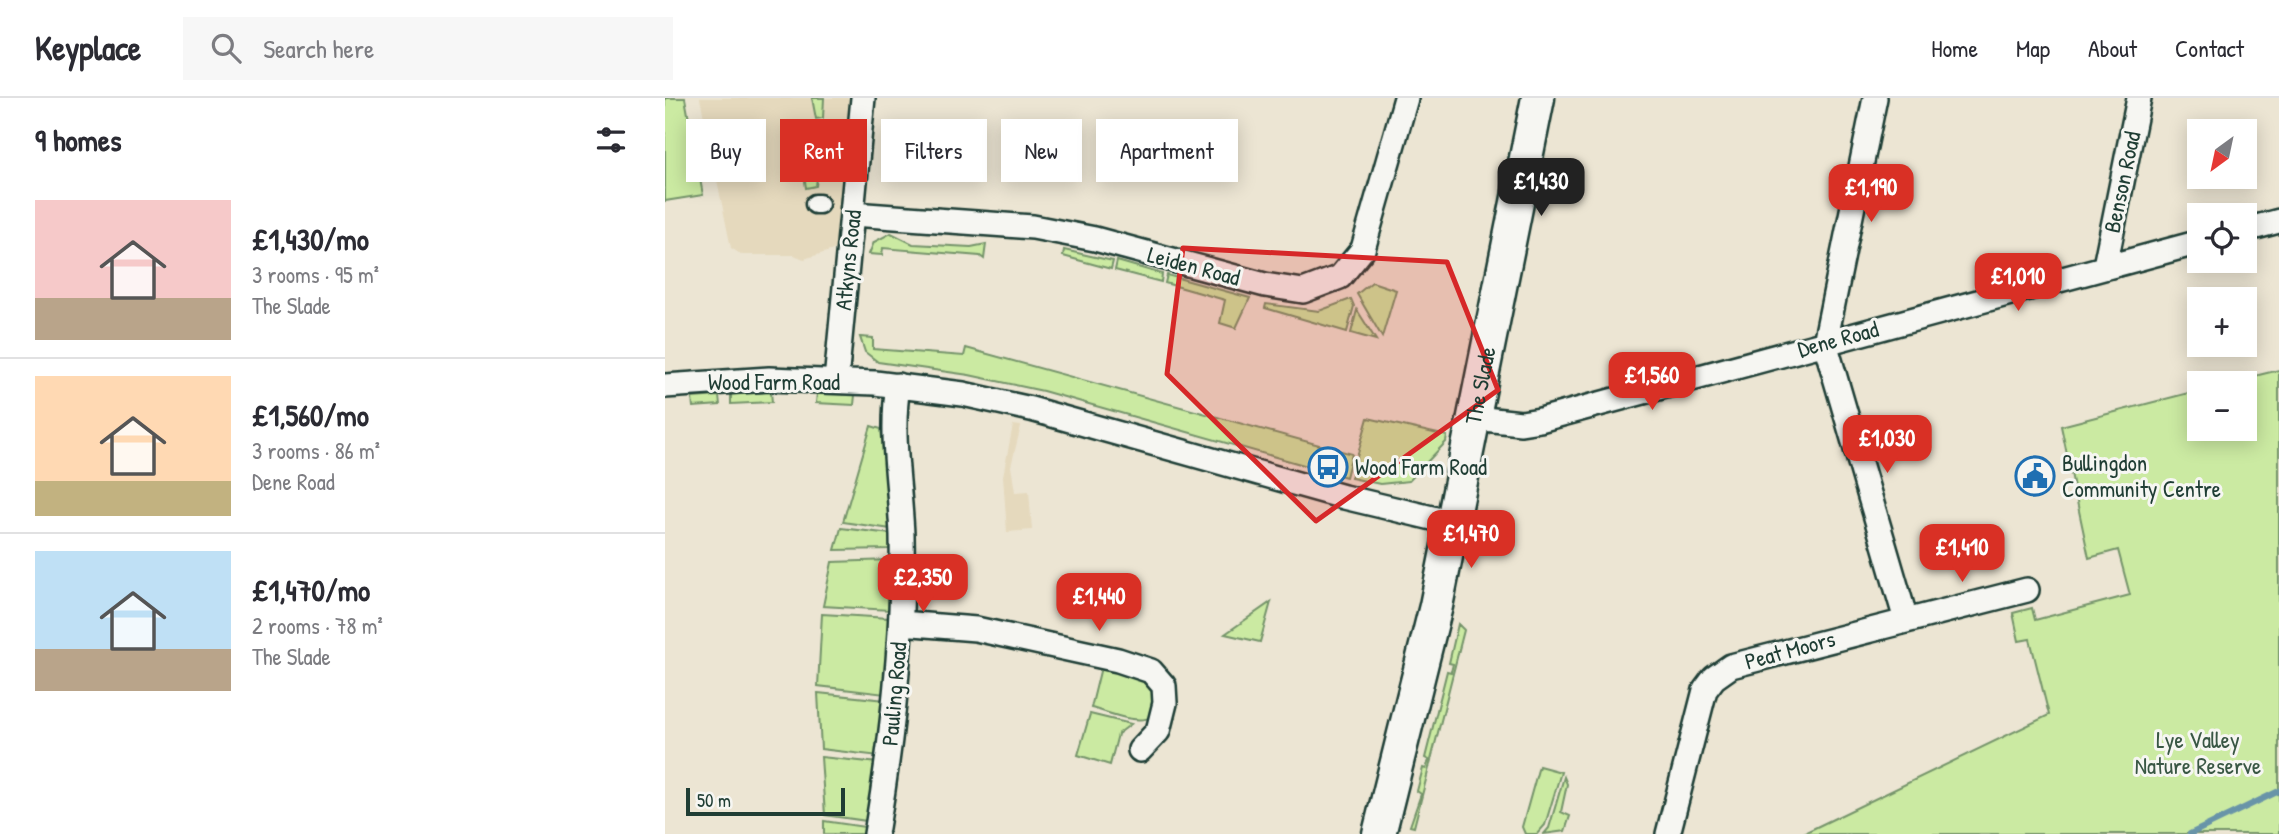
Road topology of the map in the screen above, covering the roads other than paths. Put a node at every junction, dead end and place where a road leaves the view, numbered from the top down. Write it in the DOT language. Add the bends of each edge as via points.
graph roads {
  1 [pos="863,98"];
  2 [pos="1406,98"];
  3 [pos="1538,98"];
  4 [pos="1875,98"];
  5 [pos="2140,98"];
  6 [pos="853,214"];
  7 [pos="2279,221"];
  8 [pos="2257,227"];
  9 [pos="2187,245"];
  10 [pos="2105,266"];
  11 [pos="1825,343"];
  12 [pos="836,381"];
  13 [pos="898,385"];
  14 [pos="665,386"];
  15 [pos="1475,418"];
  16 [pos="1453,523"];
  17 [pos="2027,590"];
  18 [pos="1906,620"];
  19 [pos="901,623"];
  20 [pos="1140,750"];
  21 [pos="876,834"];
  22 [pos="1379,834"];
  23 [pos="1668,834"];
  1 -- 6 [label="street, Atkyns Road"];
  2 -- 6 [label="street, Leiden Road" via="1363,249 1340,277 1303,291 1033,227"];
  3 -- 15 [label="main road, The Slade"];
  4 -- 11 [label="street"];
  5 -- 10 [label="street, Benson Road"];
  6 -- 12 [label="street, Atkyns Road"];
  7 -- 8 [label="street"];
  9 -- 10 [label="street, Dene Road"];
  10 -- 11 [label="street, Dene Road"];
  11 -- 15 [label="street, Dene Road" via="1540,420 1521,423"];
  11 -- 18 [label="street"];
  12 -- 13 [label="street, Wood Farm Road"];
  12 -- 14 [label="street, Wood Farm Road" via="756,379"];
  13 -- 16 [label="street, Wood Farm Road" via="1031,410"];
  13 -- 19 [label="street, Pauling Road" via="892,431 902,532"];
  15 -- 16 [label="main road, The Slade"];
  16 -- 22 [label="main road, The Slade"];
  17 -- 18 [label="street, Peat Moors"];
  18 -- 23 [label="street, Peat Moors" via="1731,666 1714,678 1697,712"];
  19 -- 20 [label="street" via="976,629 1151,671 1164,686 1165,703 1158,731"];
  19 -- 21 [label="street, Pauling Road" via="896,700"];
}
